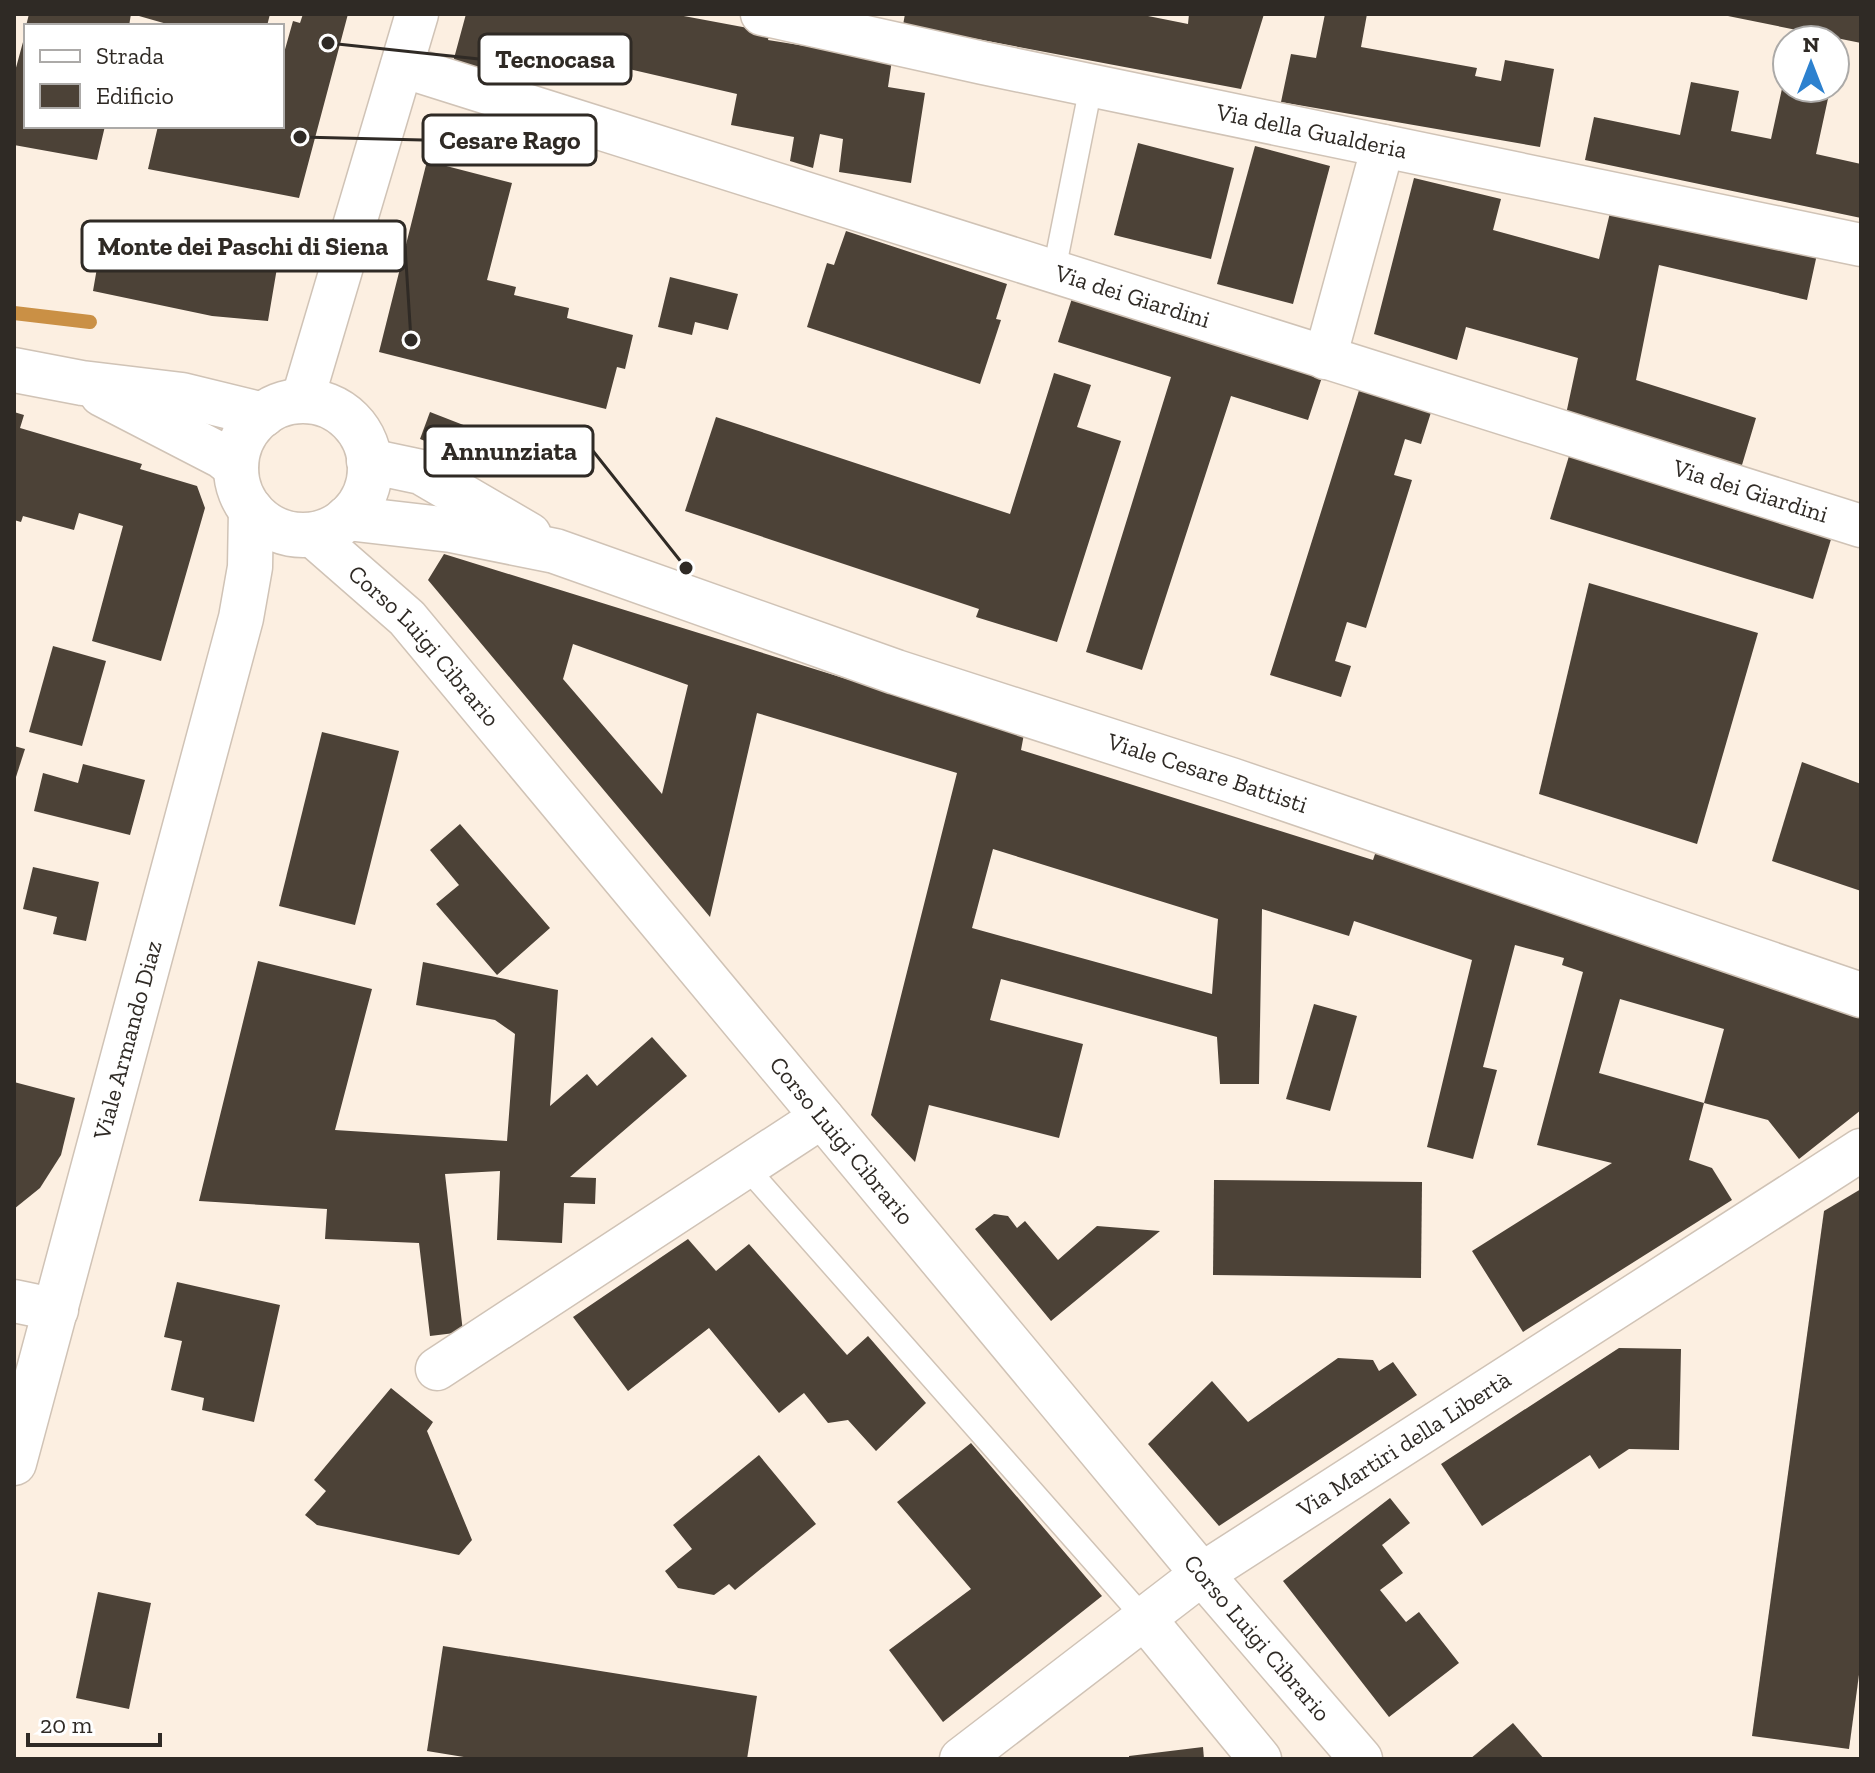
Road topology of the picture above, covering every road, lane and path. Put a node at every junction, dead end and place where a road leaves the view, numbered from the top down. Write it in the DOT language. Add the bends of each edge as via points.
graph roads {
  1 [pos="417,14"];
  2 [pos="762,14"];
  3 [pos="402,66"];
  4 [pos="1091,86"];
  5 [pos="1383,146"];
  6 [pos="1861,245"];
  7 [pos="1054,271"];
  8 [pos="1325,358"];
  9 [pos="14,370"];
  10 [pos="82,383"];
  11 [pos="282,408"];
  12 [pos="369,461"];
  13 [pos="236,467"];
  14 [pos="251,510"];
  15 [pos="1861,526"];
  16 [pos="319,529"];
  17 [pos="555,551"];
  18 [pos="241,618"];
  19 [pos="1861,995"];
  20 [pos="822,1117"];
  21 [pos="1861,1150"];
  22 [pos="746,1167"];
  23 [pos="14,1301"];
  24 [pos="57,1310"];
  25 [pos="437,1369"];
  26 [pos="14,1463"];
  27 [pos="1202,1574"];
  28 [pos="1144,1618"];
  29 [pos="961,1759"];
  30 [pos="1260,1759"];
  31 [pos="1361,1759"];
  1 -- 3 [label="street"];
  2 -- 4 [label="street, Via della Gualderia"];
  3 -- 7 [label="street, Via dei Giardini"];
  3 -- 11 [label="street"];
  4 -- 5 [label="street, Via della Gualderia"];
  4 -- 7 [label="lane"];
  5 -- 6 [label="street, Via della Gualderia"];
  5 -- 8 [label="street"];
  7 -- 8 [label="street, Via dei Giardini"];
  8 -- 15 [label="street, Via dei Giardini"];
  9 -- 10 [label="street"];
  10 -- 11 [label="street"];
  10 -- 13 [label="street"];
  11 -- 12 [label="street" via="322,404 340,412 365,442"];
  11 -- 13 [label="street" via="248,429"];
  12 -- 16 [label="street" via="364,496"];
  12 -- 17 [label="street, Viale Cesare Battisti" via="421,472"];
  13 -- 14 [label="street" via="238,486"];
  14 -- 16 [label="street" via="276,529"];
  14 -- 18 [label="street, Viale Armando Diaz" via="250,567"];
  16 -- 17 [label="street, Viale Cesare Battisti" via="451,530"];
  16 -- 18 [label="street, Viale Armando Diaz"];
  16 -- 20 [label="street, Corso Luigi Cibrario" via="407,618"];
  17 -- 19 [label="street, Viale Cesare Battisti" via="896,672"];
  18 -- 24 [label="street, Viale Armando Diaz"];
  20 -- 22 [label="street"];
  20 -- 27 [label="street, Corso Luigi Cibrario"];
  21 -- 27 [label="street, Via Martiri della Libertà"];
  22 -- 25 [label="street"];
  22 -- 28 [label="lane"];
  23 -- 24 [label="street"];
  24 -- 26 [label="street, Viale Armando Diaz"];
  27 -- 28 [label="street, Via Martiri della Libertà"];
  27 -- 31 [label="street, Corso Luigi Cibrario"];
  28 -- 29 [label="street, Via Martiri della Libertà"];
  28 -- 30 [label="street"];
}
